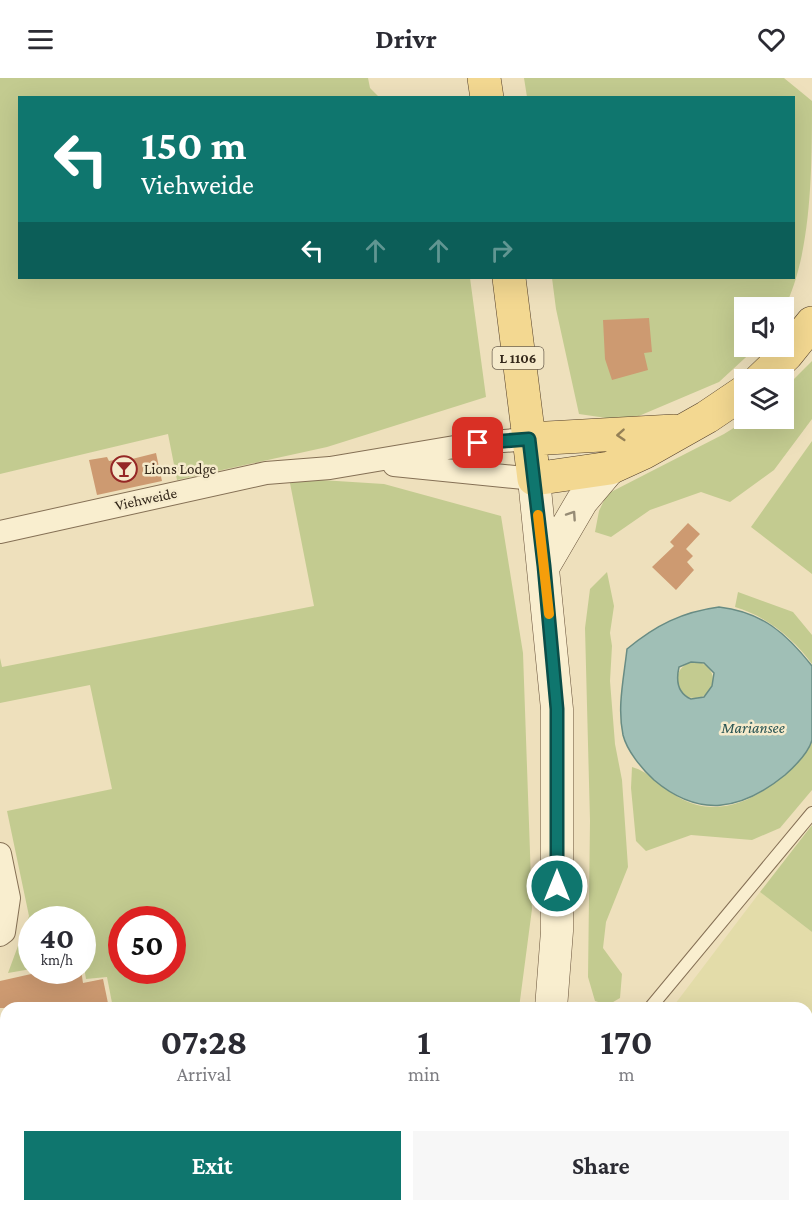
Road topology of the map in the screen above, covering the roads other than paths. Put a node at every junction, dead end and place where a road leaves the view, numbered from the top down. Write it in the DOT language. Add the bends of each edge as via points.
graph roads {
  1 [pos="484,78"];
  2 [pos="487,96"];
  3 [pos="509,279"];
  4 [pos="812,323"];
  5 [pos="771,369"];
  6 [pos="734,399"];
  7 [pos="680,431"];
  8 [pos="529,439"];
  9 [pos="365,462"];
  10 [pos="610,468"];
  11 [pos="534,479"];
  12 [pos="0,532"];
  13 [pos="544,566"];
  14 [pos="812,813"];
  15 [pos="0,854"];
  16 [pos="0,935"];
  17 [pos="551,1002"];
  18 [pos="655,1002"];
  1 -- 2 [label="main road"];
  3 -- 8 [label="main road, L 1106"];
  4 -- 5 [label="main road"];
  6 -- 7 [label="main road"];
  7 -- 8 [label="main road, one-way"];
  7 -- 10 [label="main road"];
  8 -- 9 [label="street, Viehweide" via="478,443"];
  8 -- 11 [label="main road, L 1106"];
  9 -- 11 [label="street, Viehweide"];
  9 -- 12 [label="street, Viehweide" via="266,473"];
  10 -- 11 [label="main road"];
  13 -- 10 [label="main road, one-way" via="582,501"];
  11 -- 13 [label="main road, L 1106"];
  13 -- 17 [label="main road, L 1106" via="557,709 557,931"];
  14 -- 18 [label="lane"];
  15 -- 16 [label="street" via="9,898 4,932"];
}
